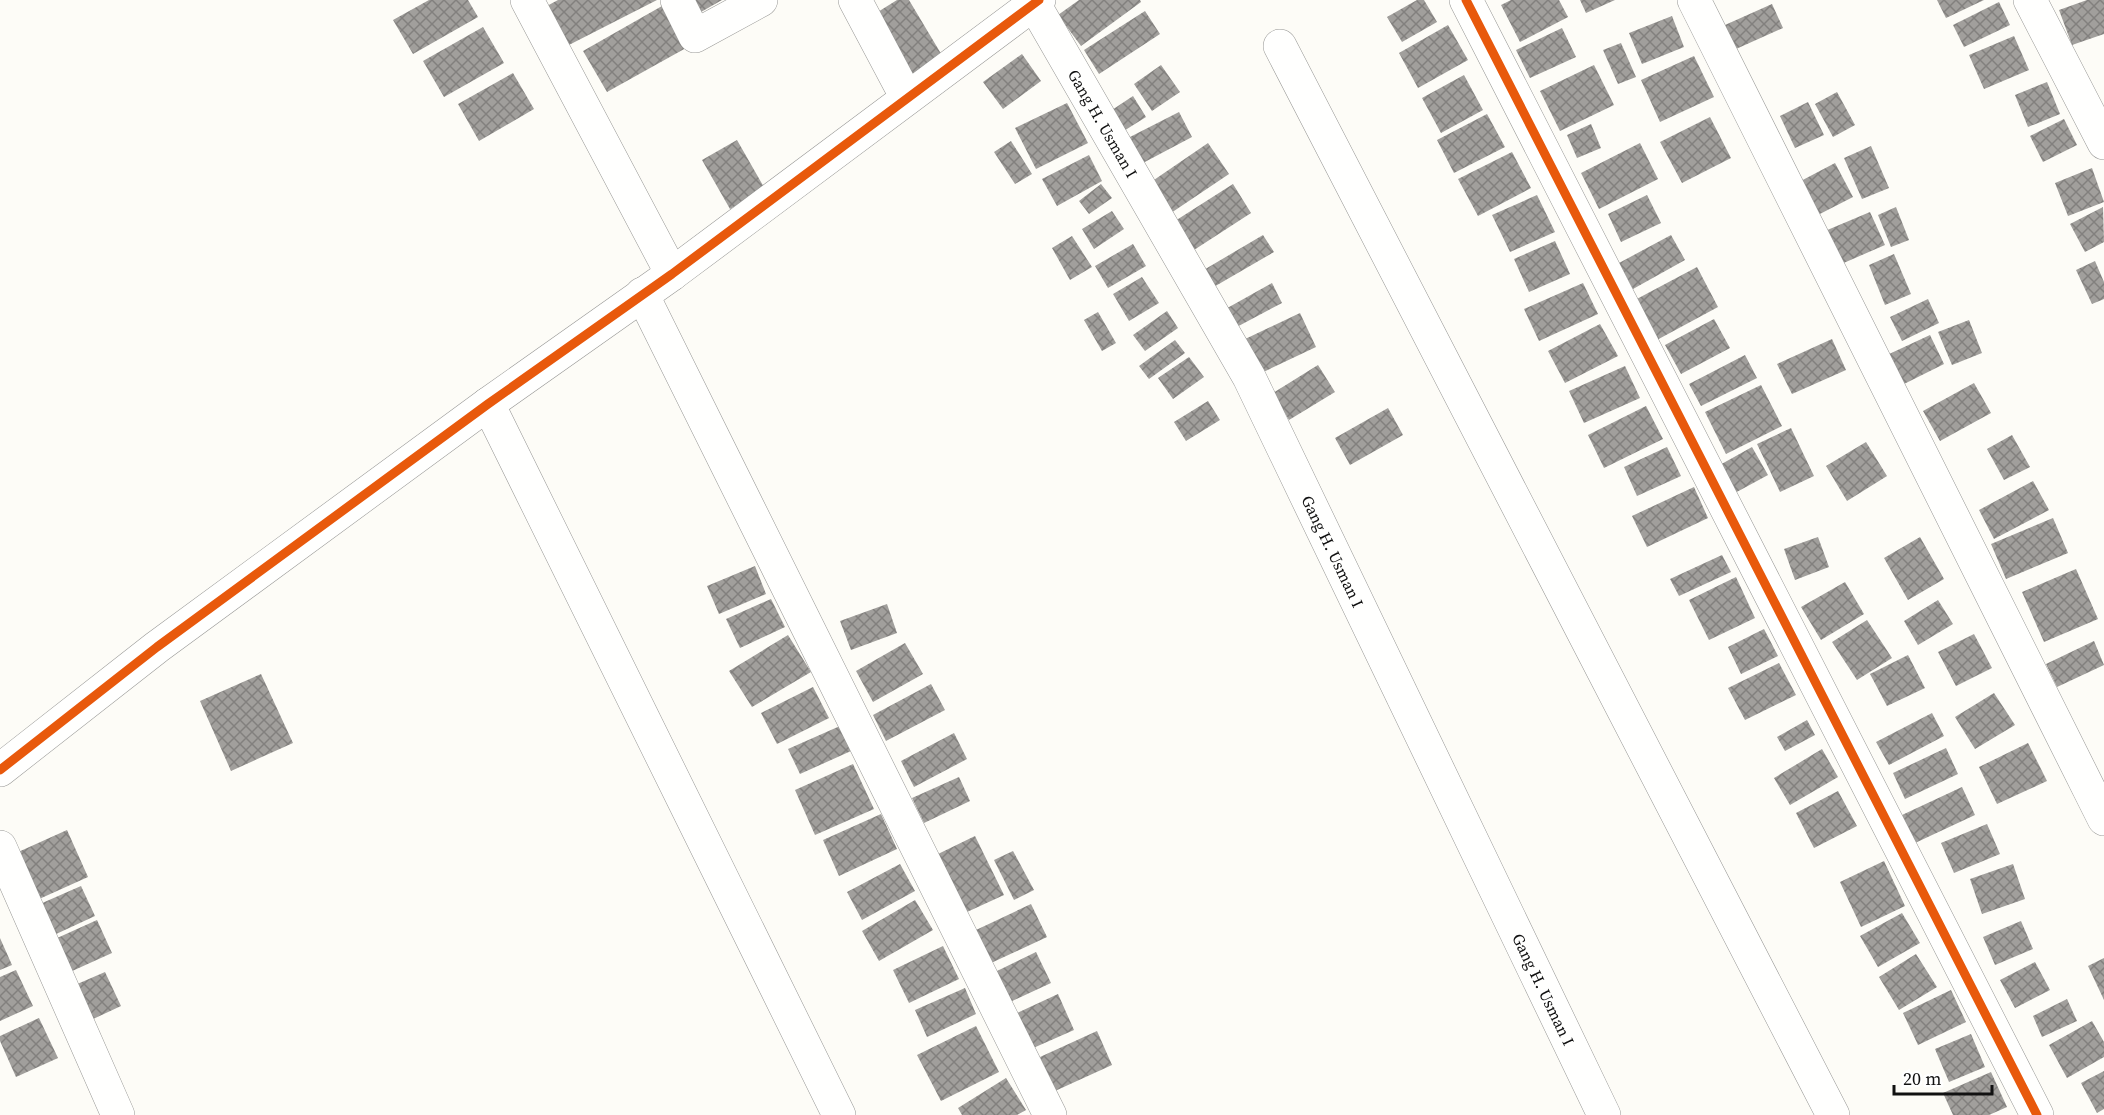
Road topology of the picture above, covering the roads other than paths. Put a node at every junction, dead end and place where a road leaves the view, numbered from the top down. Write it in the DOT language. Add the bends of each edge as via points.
graph roads {
  1 [pos="527,0"];
  2 [pos="676,0"];
  3 [pos="761,0"];
  4 [pos="855,0"];
  5 [pos="1466,0"];
  6 [pos="1694,0"];
  7 [pos="2030,0"];
  8 [pos="1036,2"];
  9 [pos="1280,46"];
  10 [pos="907,98"];
  11 [pos="2104,143"];
  12 [pos="672,274"];
  13 [pos="642,294"];
  14 [pos="488,404"];
  15 [pos="0,770"];
  16 [pos="2104,819"];
  17 [pos="0,847"];
  18 [pos="118,1115"];
  19 [pos="839,1115"];
  20 [pos="1050,1115"];
  21 [pos="1604,1115"];
  22 [pos="1833,1115"];
  23 [pos="2037,1115"];
  1 -- 12 [label="street"];
  2 -- 3 [label="street" via="696,36"];
  4 -- 10 [label="street"];
  5 -- 23 [label="street"];
  6 -- 16 [label="street"];
  7 -- 11 [label="street"];
  8 -- 10 [label="street"];
  8 -- 21 [label="street, Gang H. Usman I" via="1249,378"];
  9 -- 22 [label="street"];
  10 -- 12 [label="street"];
  12 -- 13 [label="street"];
  13 -- 14 [label="street"];
  13 -- 20 [label="street"];
  14 -- 15 [label="street" via="157,647"];
  14 -- 19 [label="street"];
  17 -- 18 [label="street"];
}
